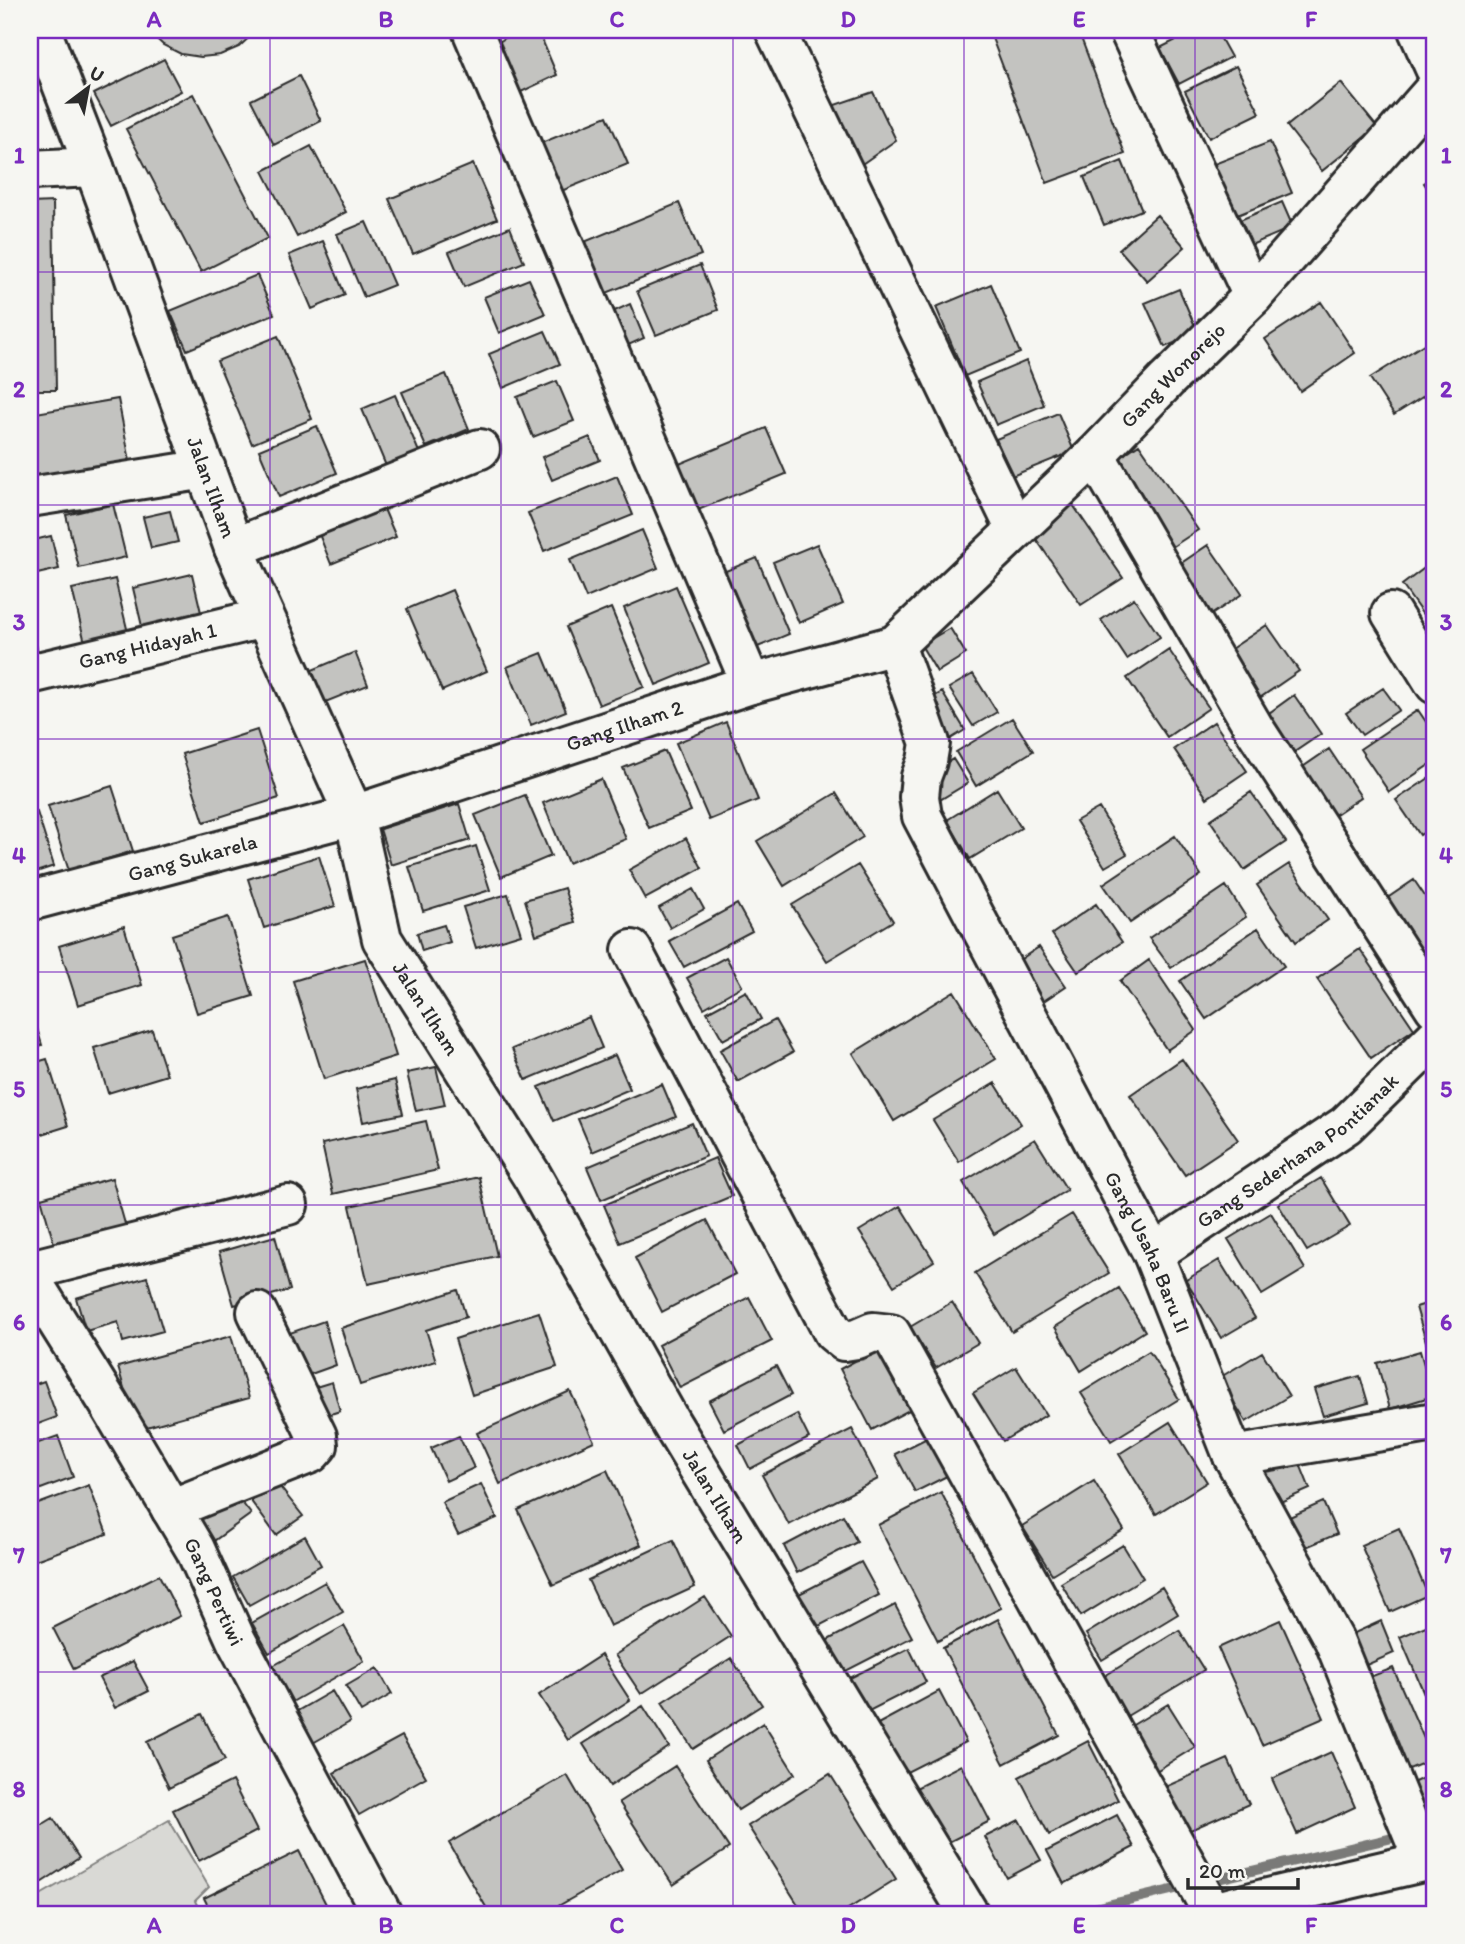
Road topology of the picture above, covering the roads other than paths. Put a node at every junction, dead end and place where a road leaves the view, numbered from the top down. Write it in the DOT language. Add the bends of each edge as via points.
graph roads {
  1 [pos="41,30"];
  2 [pos="472,30"];
  3 [pos="775,30"];
  4 [pos="1129,30"];
  5 [pos="1418,30"];
  6 [pos="1435,68"];
  7 [pos="1435,89"];
  8 [pos="94,167"];
  9 [pos="30,170"];
  10 [pos="1253,296"];
  11 [pos="480,449"];
  12 [pos="1095,454"];
  13 [pos="206,468"];
  14 [pos="30,497"];
  15 [pos="1016,530"];
  16 [pos="234,548"];
  17 [pos="1391,613"];
  18 [pos="264,618"];
  19 [pos="895,645"];
  20 [pos="30,674"];
  21 [pos="751,684"];
  22 [pos="1435,684"];
  23 [pos="354,815"];
  24 [pos="30,901"];
  25 [pos="632,950"];
  26 [pos="1435,1008"];
  27 [pos="1435,1038"];
  28 [pos="288,1205"];
  29 [pos="1153,1254"];
  30 [pos="30,1270"];
  31 [pos="30,1278"];
  32 [pos="257,1312"];
  33 [pos="1435,1422"];
  34 [pos="1233,1456"];
  35 [pos="171,1509"];
  36 [pos="1430,1861"];
  37 [pos="1268,1907"];
  38 [pos="382,1914"];
  39 [pos="969,1914"];
  40 [pos="1209,1914"];
  1 -- 8 [label="street, Jalan Ilham"];
  2 -- 21 [label="street"];
  3 -- 15 [label="street"];
  4 -- 10 [label="street"];
  5 -- 6 [label="street"];
  7 -- 10 [label="street, Gang Wonorejo"];
  8 -- 9 [label="street"];
  8 -- 13 [label="street, Jalan Ilham"];
  10 -- 12 [label="street, Gang Wonorejo"];
  11 -- 16 [label="street"];
  12 -- 15 [label="street, Gang Wonorejo"];
  12 -- 26 [label="street" via="1254,729"];
  13 -- 14 [label="street"];
  13 -- 16 [label="street, Jalan Ilham"];
  15 -- 19 [label="street, Gang Wonorejo"];
  16 -- 18 [label="street, Jalan Ilham"];
  17 -- 22 [label="street"];
  18 -- 20 [label="street, Gang Hidayah 1"];
  18 -- 23 [label="street, Jalan Ilham"];
  19 -- 21 [label="street, Gang Ilham 2"];
  19 -- 29 [label="street, Gang Usaha Baru II" via="930,743 921,777 922,816"];
  21 -- 23 [label="street, Gang Ilham 2"];
  23 -- 24 [label="street, Gang Sukarela"];
  23 -- 39 [label="street, Jalan Ilham" via="383,939 532,1176 671,1423"];
  25 -- 40 [label="street" via="833,1332 844,1341 873,1332 891,1334 896,1342"];
  27 -- 29 [label="street, Gang Sederhana Pontianak" via="1346,1125"];
  28 -- 30 [label="street"];
  29 -- 34 [label="street, Gang Usaha Baru II"];
  31 -- 35 [label="street, Gang Pertiwi"];
  32 -- 35 [label="street" via="318,1445 311,1452"];
  33 -- 34 [label="street"];
  34 -- 36 [label="street, Gang Usaha Baru II" via="1334,1640"];
  35 -- 38 [label="street, Gang Pertiwi"];
  36 -- 37 [label="street"];
  37 -- 40 [label="street"];
}
